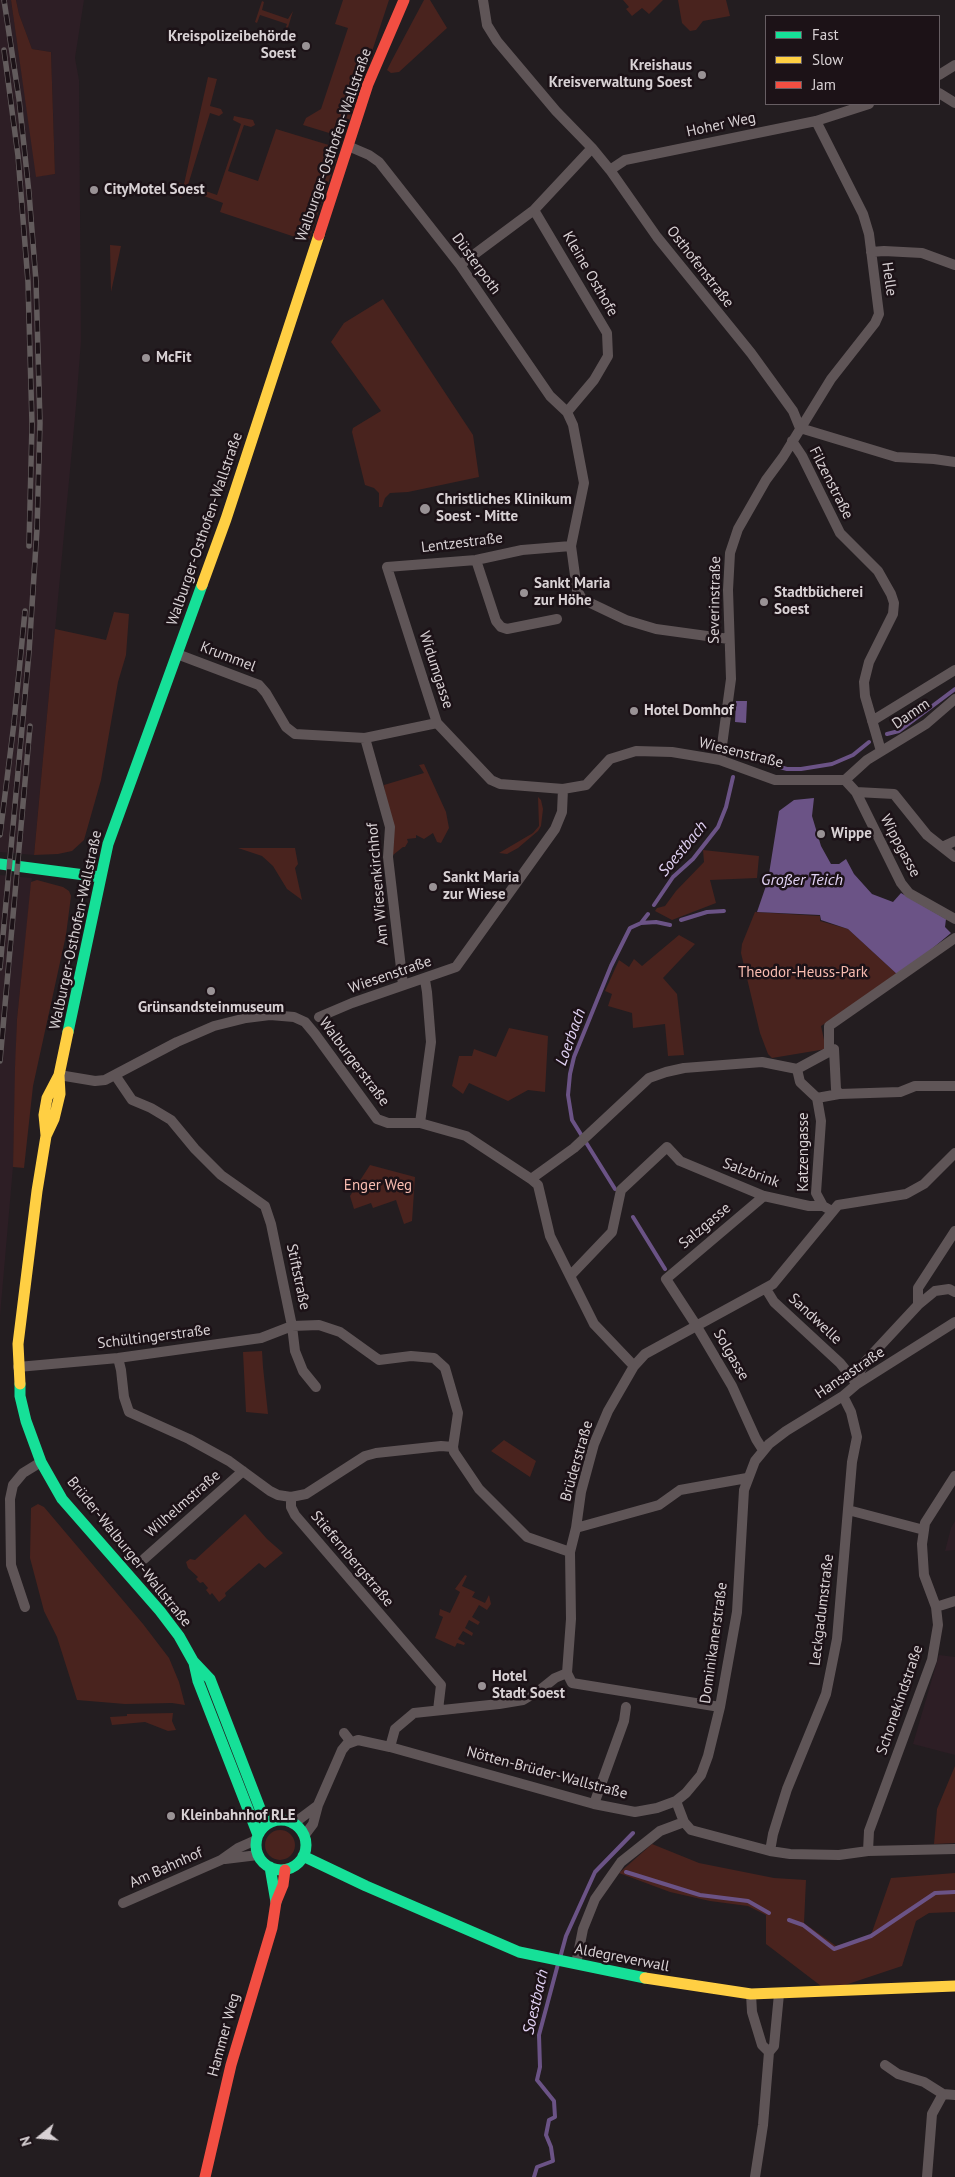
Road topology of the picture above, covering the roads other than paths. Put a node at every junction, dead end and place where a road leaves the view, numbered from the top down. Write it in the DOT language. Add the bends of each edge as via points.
graph roads {
  1 [pos="404,0"];
  2 [pos="486,1"];
  3 [pos="955,65"];
  4 [pos="940,74"];
  5 [pos="940,94"];
  6 [pos="955,103"];
  7 [pos="866,105"];
  8 [pos="816,121"];
  9 [pos="348,146"];
  10 [pos="592,148"];
  11 [pos="610,170"];
  12 [pos="534,210"];
  13 [pos="870,252"];
  14 [pos="460,265"];
  15 [pos="955,266"];
  16 [pos="567,412"];
  17 [pos="800,428"];
  18 [pos="792,441"];
  19 [pos="955,462"];
  20 [pos="571,546"];
  21 [pos="476,560"];
  22 [pos="387,567"];
  23 [pos="557,619"];
  24 [pos="729,639"];
  25 [pos="177,654"];
  26 [pos="955,670"];
  27 [pos="955,699"];
  28 [pos="872,721"];
  29 [pos="437,723"];
  30 [pos="365,738"];
  31 [pos="881,751"];
  32 [pos="720,760"];
  33 [pos="845,780"];
  34 [pos="564,789"];
  35 [pos="856,792"];
  36 [pos="955,841"];
  37 [pos="942,847"];
  38 [pos="955,857"];
  39 [pos="0,864"];
  40 [pos="100,877"];
  41 [pos="955,919"];
  42 [pos="955,938"];
  43 [pos="425,980"];
  44 [pos="403,985"];
  45 [pos="319,1017"];
  46 [pos="829,1050"];
  47 [pos="797,1069"];
  48 [pos="59,1075"];
  49 [pos="115,1075"];
  50 [pos="955,1086"];
  51 [pos="839,1094"];
  52 [pos="817,1098"];
  53 [pos="420,1123"];
  54 [pos="955,1153"];
  55 [pos="531,1179"];
  56 [pos="764,1196"];
  57 [pos="828,1208"];
  58 [pos="954,1235"];
  59 [pos="570,1276"];
  60 [pos="666,1279"];
  61 [pos="766,1289"];
  62 [pos="955,1292"];
  63 [pos="918,1305"];
  64 [pos="955,1322"];
  65 [pos="292,1326"];
  66 [pos="696,1326"];
  67 [pos="118,1358"];
  68 [pos="634,1366"];
  69 [pos="18,1367"];
  70 [pos="856,1384"];
  71 [pos="316,1387"];
  72 [pos="843,1396"];
  73 [pos="453,1447"];
  74 [pos="763,1450"];
  75 [pos="41,1462"];
  76 [pos="243,1471"];
  77 [pos="955,1476"];
  78 [pos="747,1478"];
  79 [pos="291,1497"];
  80 [pos="848,1510"];
  81 [pos="576,1528"];
  82 [pos="924,1530"];
  83 [pos="570,1552"];
  84 [pos="144,1559"];
  85 [pos="955,1601"];
  86 [pos="25,1607"];
  87 [pos="936,1607"];
  88 [pos="193,1661"];
  89 [pos="567,1674"];
  90 [pos="626,1707"];
  91 [pos="720,1707"];
  92 [pos="438,1710"];
  93 [pos="344,1733"];
  94 [pos="351,1742"];
  95 [pos="390,1746"];
  96 [pos="676,1801"];
  97 [pos="594,1804"];
  98 [pos="318,1805"];
  99 [pos="270,1822"];
  100 [pos="684,1822"];
  101 [pos="294,1824"];
  102 [pos="304,1836"];
  103 [pos="257,1837"];
  104 [pos="955,1849"];
  105 [pos="770,1851"];
  106 [pos="868,1851"];
  107 [pos="258,1855"];
  108 [pos="303,1856"];
  109 [pos="221,1860"];
  110 [pos="270,1868"];
  111 [pos="285,1870"];
  112 [pos="276,1902"];
  113 [pos="124,1903"];
  114 [pos="573,1963"];
  115 [pos="955,1986"];
  116 [pos="752,1994"];
  117 [pos="779,1994"];
  118 [pos="769,2052"];
  119 [pos="885,2065"];
  120 [pos="943,2094"];
  121 [pos="955,2095"];
  122 [pos="205,2177"];
  123 [pos="755,2177"];
  124 [pos="927,2177"];
  1 -- 9 [label="street, Walburger-Osthofen-Wallstraße" via="368,84"];
  2 -- 10 [label="street, Osthofenstraße" via="488,26 497,41 556,112"];
  3 -- 4 [label="street"];
  5 -- 6 [label="street"];
  7 -- 8 [label="street, Hoher Weg"];
  8 -- 11 [label="street, Hoher Weg" via="625,160"];
  8 -- 13 [label="street, Helle" via="863,214"];
  9 -- 14 [label="street, Düsterpoth" via="379,162"];
  9 -- 25 [label="street, Walburger-Osthofen-Wallstraße" via="226,519"];
  10 -- 11 [label="street, Osthofenstraße"];
  10 -- 12 [label="street"];
  11 -- 17 [label="street, Osthofenstraße" via="657,237 751,353 792,411"];
  12 -- 14 [label="street"];
  12 -- 16 [label="street, Kleine Osthofe" via="607,333 608,356 594,380"];
  13 -- 15 [label="street" via="922,253"];
  13 -- 17 [label="street, Helle" via="879,314"];
  14 -- 16 [label="street, Düsterpoth" via="550,396"];
  16 -- 20 [label="street" via="573,425 584,483"];
  17 -- 18 [label="street, Severinstraße"];
  17 -- 19 [label="street" via="896,457"];
  18 -- 24 [label="street, Severinstraße" via="766,480 732,545 728,590"];
  18 -- 28 [label="street, Filzenstraße" via="840,533 878,571 894,603 894,614 869,662 864,682"];
  20 -- 21 [label="street, Lentzestraße" via="522,550"];
  20 -- 24 [label="street" via="577,590 582,599 626,620 656,629"];
  21 -- 22 [label="street, Lentzestraße"];
  21 -- 23 [label="street" via="496,621 501,627 507,629"];
  22 -- 29 [label="street, Widumgasse"];
  24 -- 32 [label="street, Severinstraße" via="731,678"];
  25 -- 30 [label="street, Krummel" via="259,685 286,727 295,734"];
  25 -- 40 [label="street, Walburger-Osthofen-Wallstraße" via="115,823"];
  26 -- 28 [label="street"];
  27 -- 31 [label="street, Damm" via="926,724"];
  28 -- 31 [label="street, Filzenstraße"];
  29 -- 30 [label="street"];
  29 -- 34 [label="street, Widumgasse" via="491,780 500,784"];
  30 -- 44 [label="street, Am Wiesenkirchhof" via="390,828 388,856"];
  31 -- 33 [label="street"];
  32 -- 33 [label="street, Wiesenstraße" via="775,780"];
  32 -- 34 [label="street, Wiesenstraße" via="672,752 636,751 610,759 586,785"];
  33 -- 35 [label="street, Wippgasse"];
  34 -- 43 [label="street, Wiesenstraße" via="562,812 555,829 494,916 456,968"];
  35 -- 37 [label="street" via="894,794 926,835"];
  35 -- 41 [label="street, Wippgasse" via="901,884 909,893"];
  36 -- 37 [label="street"];
  37 -- 38 [label="street"];
  39 -- 40 [label="street"];
  40 -- 48 [label="street, Walburger-Osthofen-Wallstraße"];
  42 -- 46 [label="street" via="829,1026"];
  43 -- 44 [label="street, Wiesenstraße"];
  43 -- 53 [label="street" via="431,1042"];
  44 -- 45 [label="street, Wiesenstraße"];
  46 -- 47 [label="street"];
  46 -- 51 [label="street" via="834,1049"];
  47 -- 52 [label="street" via="800,1082"];
  47 -- 55 [label="street" via="762,1062 684,1068 649,1078 574,1148"];
  48 -- 49 [label="street, Walburgerstraße" via="96,1081"];
  48 -- 69 [label="street, Brüder-Walburger-Wallstraße" via="60,1094 46,1136 21,1311"];
  49 -- 53 [label="street, Walburgerstraße" via="214,1026 270,1015 294,1017 305,1022 315,1034 377,1119 388,1123"];
  49 -- 65 [label="street, Stiftstraße" via="132,1100 171,1120 221,1174 265,1206"];
  50 -- 51 [label="street" via="915,1086 900,1092"];
  51 -- 52 [label="street"];
  52 -- 57 [label="street, Katzengasse" via="821,1121 816,1193"];
  53 -- 55 [label="street, Walburgerstraße" via="466,1136"];
  54 -- 57 [label="street" via="924,1184 906,1194"];
  55 -- 59 [label="street" via="538,1185 550,1236"];
  56 -- 57 [label="street, Salzbrink"];
  56 -- 59 [label="street, Salzbrink" via="680,1162 667,1147 621,1190 612,1232"];
  56 -- 60 [label="street, Salzgasse"];
  57 -- 61 [label="street, Brüderstraße" via="773,1284"];
  58 -- 63 [label="street" via="918,1288"];
  59 -- 68 [label="street" via="594,1324"];
  60 -- 66 [label="street, Solgasse"];
  61 -- 66 [label="street, Brüderstraße"];
  61 -- 70 [label="street, Sandwelle" via="774,1302 840,1363"];
  62 -- 63 [label="street" via="949,1289 935,1291"];
  63 -- 70 [label="street" via="865,1362"];
  64 -- 70 [label="street, Hansastraße"];
  65 -- 67 [label="street, Schültingerstraße" via="262,1338"];
  65 -- 71 [label="street" via="295,1351 303,1371"];
  65 -- 73 [label="street, Stiftstraße" via="319,1325 340,1332 379,1360 411,1356 434,1358 445,1368 458,1413"];
  66 -- 68 [label="street, Brüderstraße" via="645,1354"];
  66 -- 74 [label="street, Solgasse" via="732,1386"];
  67 -- 69 [label="street, Schültingerstraße"];
  67 -- 76 [label="street" via="129,1412 189,1439"];
  68 -- 81 [label="street, Brüderstraße" via="608,1411 594,1444 581,1492"];
  69 -- 75 [label="street, Brüder-Walburger-Wallstraße" via="26,1421"];
  70 -- 72 [label="street, Hansastraße"];
  72 -- 74 [label="street, Hansastraße" via="786,1431"];
  72 -- 80 [label="street, Leckgadumstraße" via="857,1437"];
  73 -- 79 [label="street" via="365,1456 306,1494"];
  73 -- 83 [label="street" via="456,1457 479,1489 527,1537"];
  74 -- 78 [label="street, Dominikanerstraße"];
  75 -- 86 [label="street" via="13,1485 10,1499 11,1565"];
  75 -- 88 [label="street, Brüder-Walburger-Wallstraße" via="62,1498 160,1612"];
  76 -- 79 [label="street" via="270,1491"];
  76 -- 84 [label="street, Wilhelmstraße"];
  77 -- 82 [label="street, Schonekindstraße" via="925,1523"];
  78 -- 81 [label="street" via="680,1490 659,1504"];
  78 -- 91 [label="street, Dominikanerstraße" via="742,1508 737,1612"];
  79 -- 92 [label="street, Stiefernbergstraße" via="295,1515 442,1685"];
  80 -- 82 [label="street"];
  80 -- 105 [label="street, Leckgadumstraße" via="836,1639 826,1694 787,1789"];
  81 -- 83 [label="street, Brüderstraße"];
  82 -- 87 [label="street, Schonekindstraße" via="924,1575"];
  83 -- 89 [label="street, Brüderstraße" via="571,1619"];
  85 -- 87 [label="street"];
  87 -- 106 [label="street, Schonekindstraße" via="938,1625 932,1660 869,1831"];
  88 -- 99 [label="street, Brüder-Walburger-Wallstraße" via="210,1679 261,1811"];
  88 -- 103 [label="street, Brüder-Walburger-Wallstraße"];
  89 -- 91 [label="street" via="572,1683"];
  89 -- 92 [label="street" via="554,1678 523,1700"];
  90 -- 97 [label="street"];
  91 -- 96 [label="street, Dominikanerstraße" via="701,1775"];
  92 -- 95 [label="street" via="414,1713 395,1729"];
  93 -- 94 [label="street"];
  94 -- 95 [label="street, Nötten-Brüder-Wallstraße" via="365,1740"];
  94 -- 98 [label="street" via="342,1750"];
  95 -- 97 [label="street, Nötten-Brüder-Wallstraße"];
  96 -- 97 [label="street, Nötten-Brüder-Wallstraße" via="635,1812"];
  96 -- 100 [label="street"];
  98 -- 101 [label="street"];
  98 -- 102 [label="street" via="313,1824"];
  99 -- 101 [label="street" via="284,1820"];
  99 -- 103 [label="street"];
  100 -- 105 [label="street" via="691,1830 708,1836"];
  100 -- 114 [label="street" via="660,1831 621,1862 595,1899"];
  101 -- 102 [label="street"];
  102 -- 108 [label="street"];
  103 -- 107 [label="street"];
  103 -- 109 [label="street, Am Bahnhof"];
  104 -- 106 [label="street"];
  105 -- 106 [label="street" via="839,1855"];
  107 -- 109 [label="street, Am Bahnhof"];
  107 -- 110 [label="street"];
  108 -- 111 [label="street" via="293,1867"];
  108 -- 114 [label="street, Aldegreverwall" via="519,1952"];
  109 -- 113 [label="street, Am Bahnhof"];
  110 -- 111 [label="street"];
  110 -- 112 [label="street, Hammer Weg"];
  111 -- 112 [label="street, Hammer Weg"];
  112 -- 122 [label="street, Hammer Weg" via="272,1928 231,2065"];
  114 -- 116 [label="street, Aldegreverwall" via="684,1985"];
  115 -- 117 [label="street, Aldegreverwall"];
  116 -- 117 [label="street, Aldegreverwall"];
  116 -- 118 [label="street" via="752,2012 762,2045"];
  117 -- 118 [label="street" via="774,2046"];
  118 -- 123 [label="street"];
  119 -- 120 [label="street"];
  120 -- 121 [label="street"];
  120 -- 124 [label="street" via="932,2114"];
}
